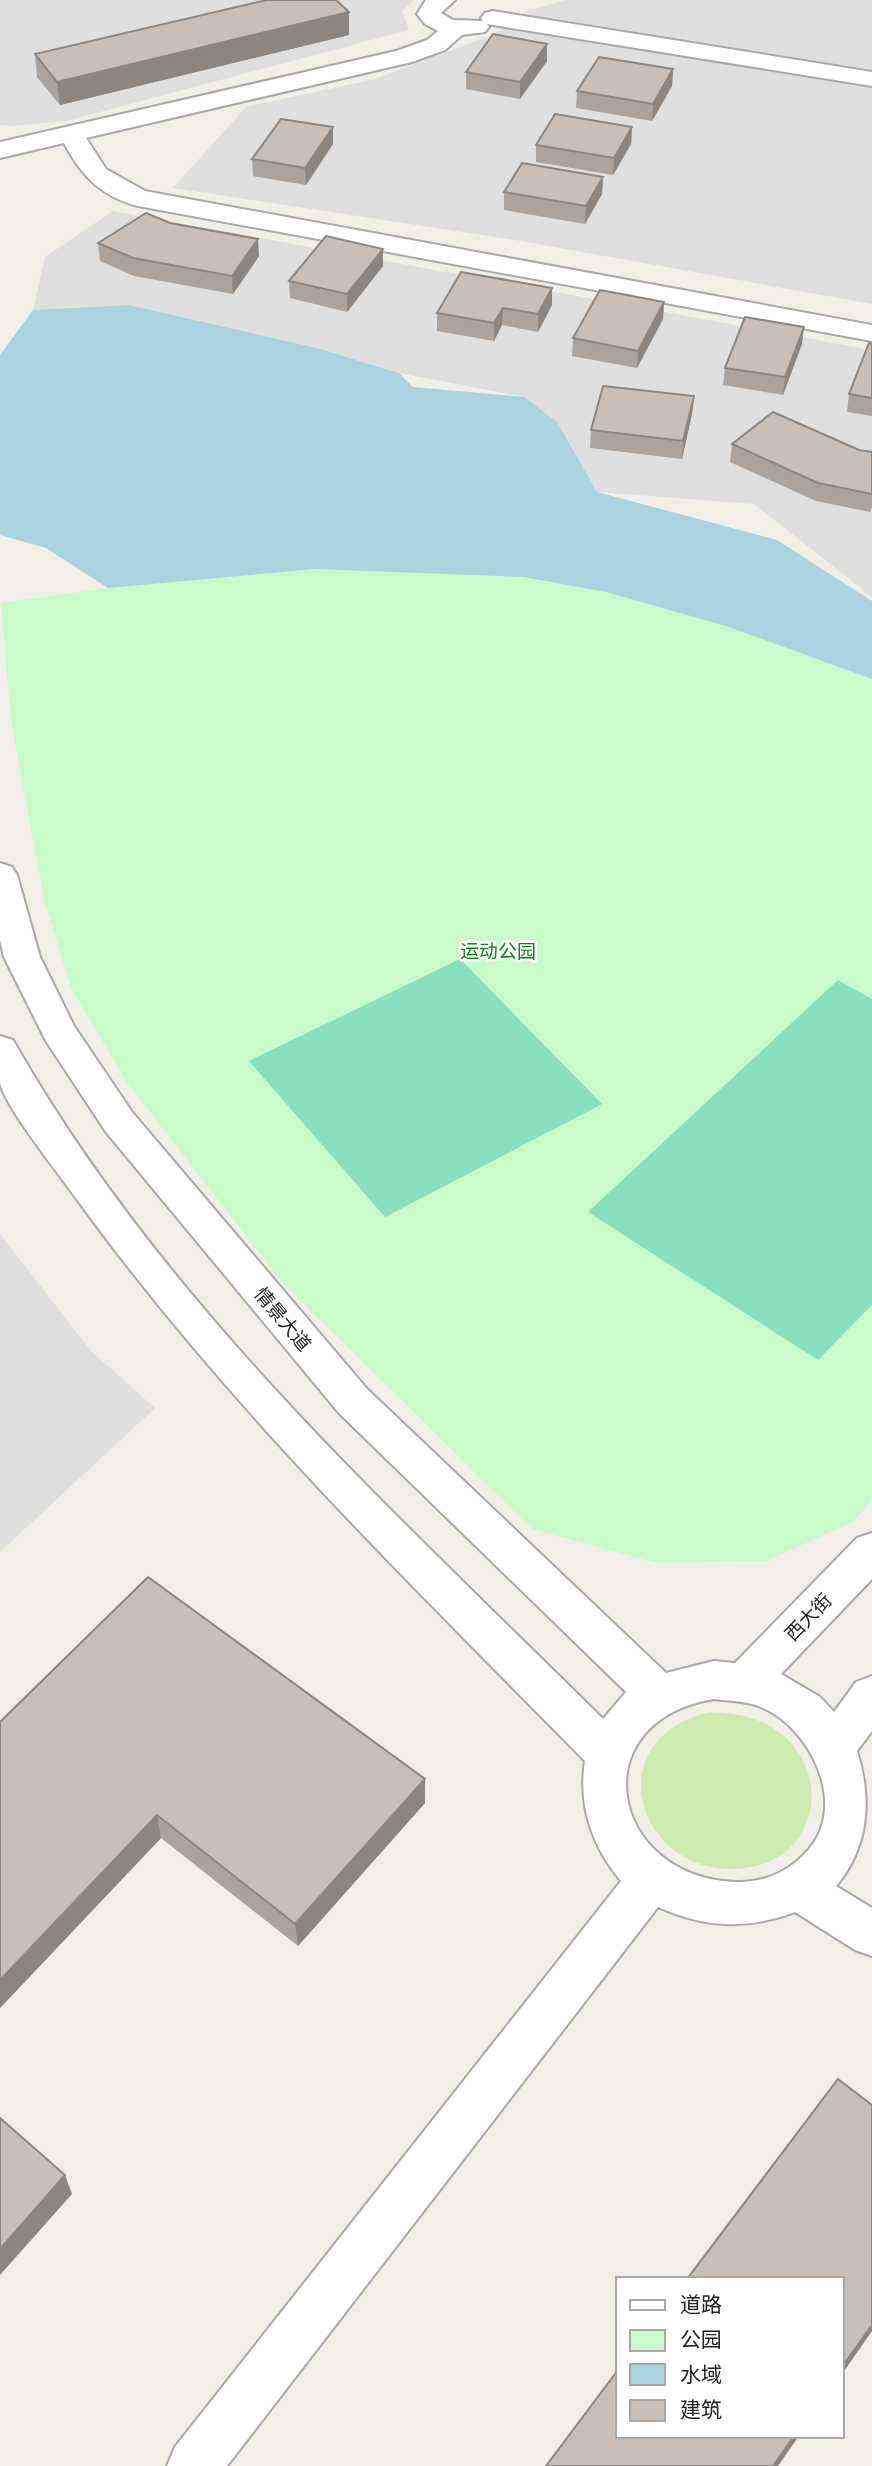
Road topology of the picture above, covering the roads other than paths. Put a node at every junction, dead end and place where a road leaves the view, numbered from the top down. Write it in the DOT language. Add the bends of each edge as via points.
graph roads {
  1 [pos="443,0"];
  2 [pos="494,6"];
  3 [pos="457,28"];
  4 [pos="872,79"];
  5 [pos="72,135"];
  6 [pos="0,150"];
  7 [pos="872,333"];
  8 [pos="0,875"];
  9 [pos="59,1032"];
  10 [pos="1,1051"];
  11 [pos="872,1551"];
  12 [pos="744,1683"];
  13 [pos="659,1695"];
  14 [pos="872,1696"];
  15 [pos="836,1744"];
  16 [pos="608,1754"];
  17 [pos="860,1834"];
  18 [pos="652,1878"];
  19 [pos="799,1889"];
  20 [pos="872,1934"];
  21 [pos="194,2466"];
  1 -- 3 [label="street" via="431,7 429,14 434,21"];
  2 -- 3 [label="street" via="479,26"];
  2 -- 4 [label="street"];
  3 -- 5 [label="street" via="436,45 403,57"];
  5 -- 6 [label="street"];
  5 -- 7 [label="street" via="91,171 107,186 138,198"];
  8 -- 9 [label="street, 情景大道" via="22,957"];
  9 -- 10 [label="street"];
  9 -- 13 [label="street, 情景大道" via="119,1122 353,1401"];
  10 -- 16 [label="street" via="63,1151 146,1265 290,1434"];
  11 -- 12 [label="street, 西大街"];
  12 -- 13 [label="street" via="714,1680"];
  12 -- 15 [label="street" via="780,1694 811,1715"];
  13 -- 16 [label="street" via="636,1711"];
  14 -- 15 [label="street"];
  15 -- 17 [label="street" via="847,1770"];
  16 -- 18 [label="street" via="603,1787 609,1820 626,1852"];
  17 -- 19 [label="street" via="822,1873"];
  18 -- 19 [label="street" via="686,1898 725,1906 764,1903"];
  18 -- 21 [label="street"];
  19 -- 20 [label="street"];
}
